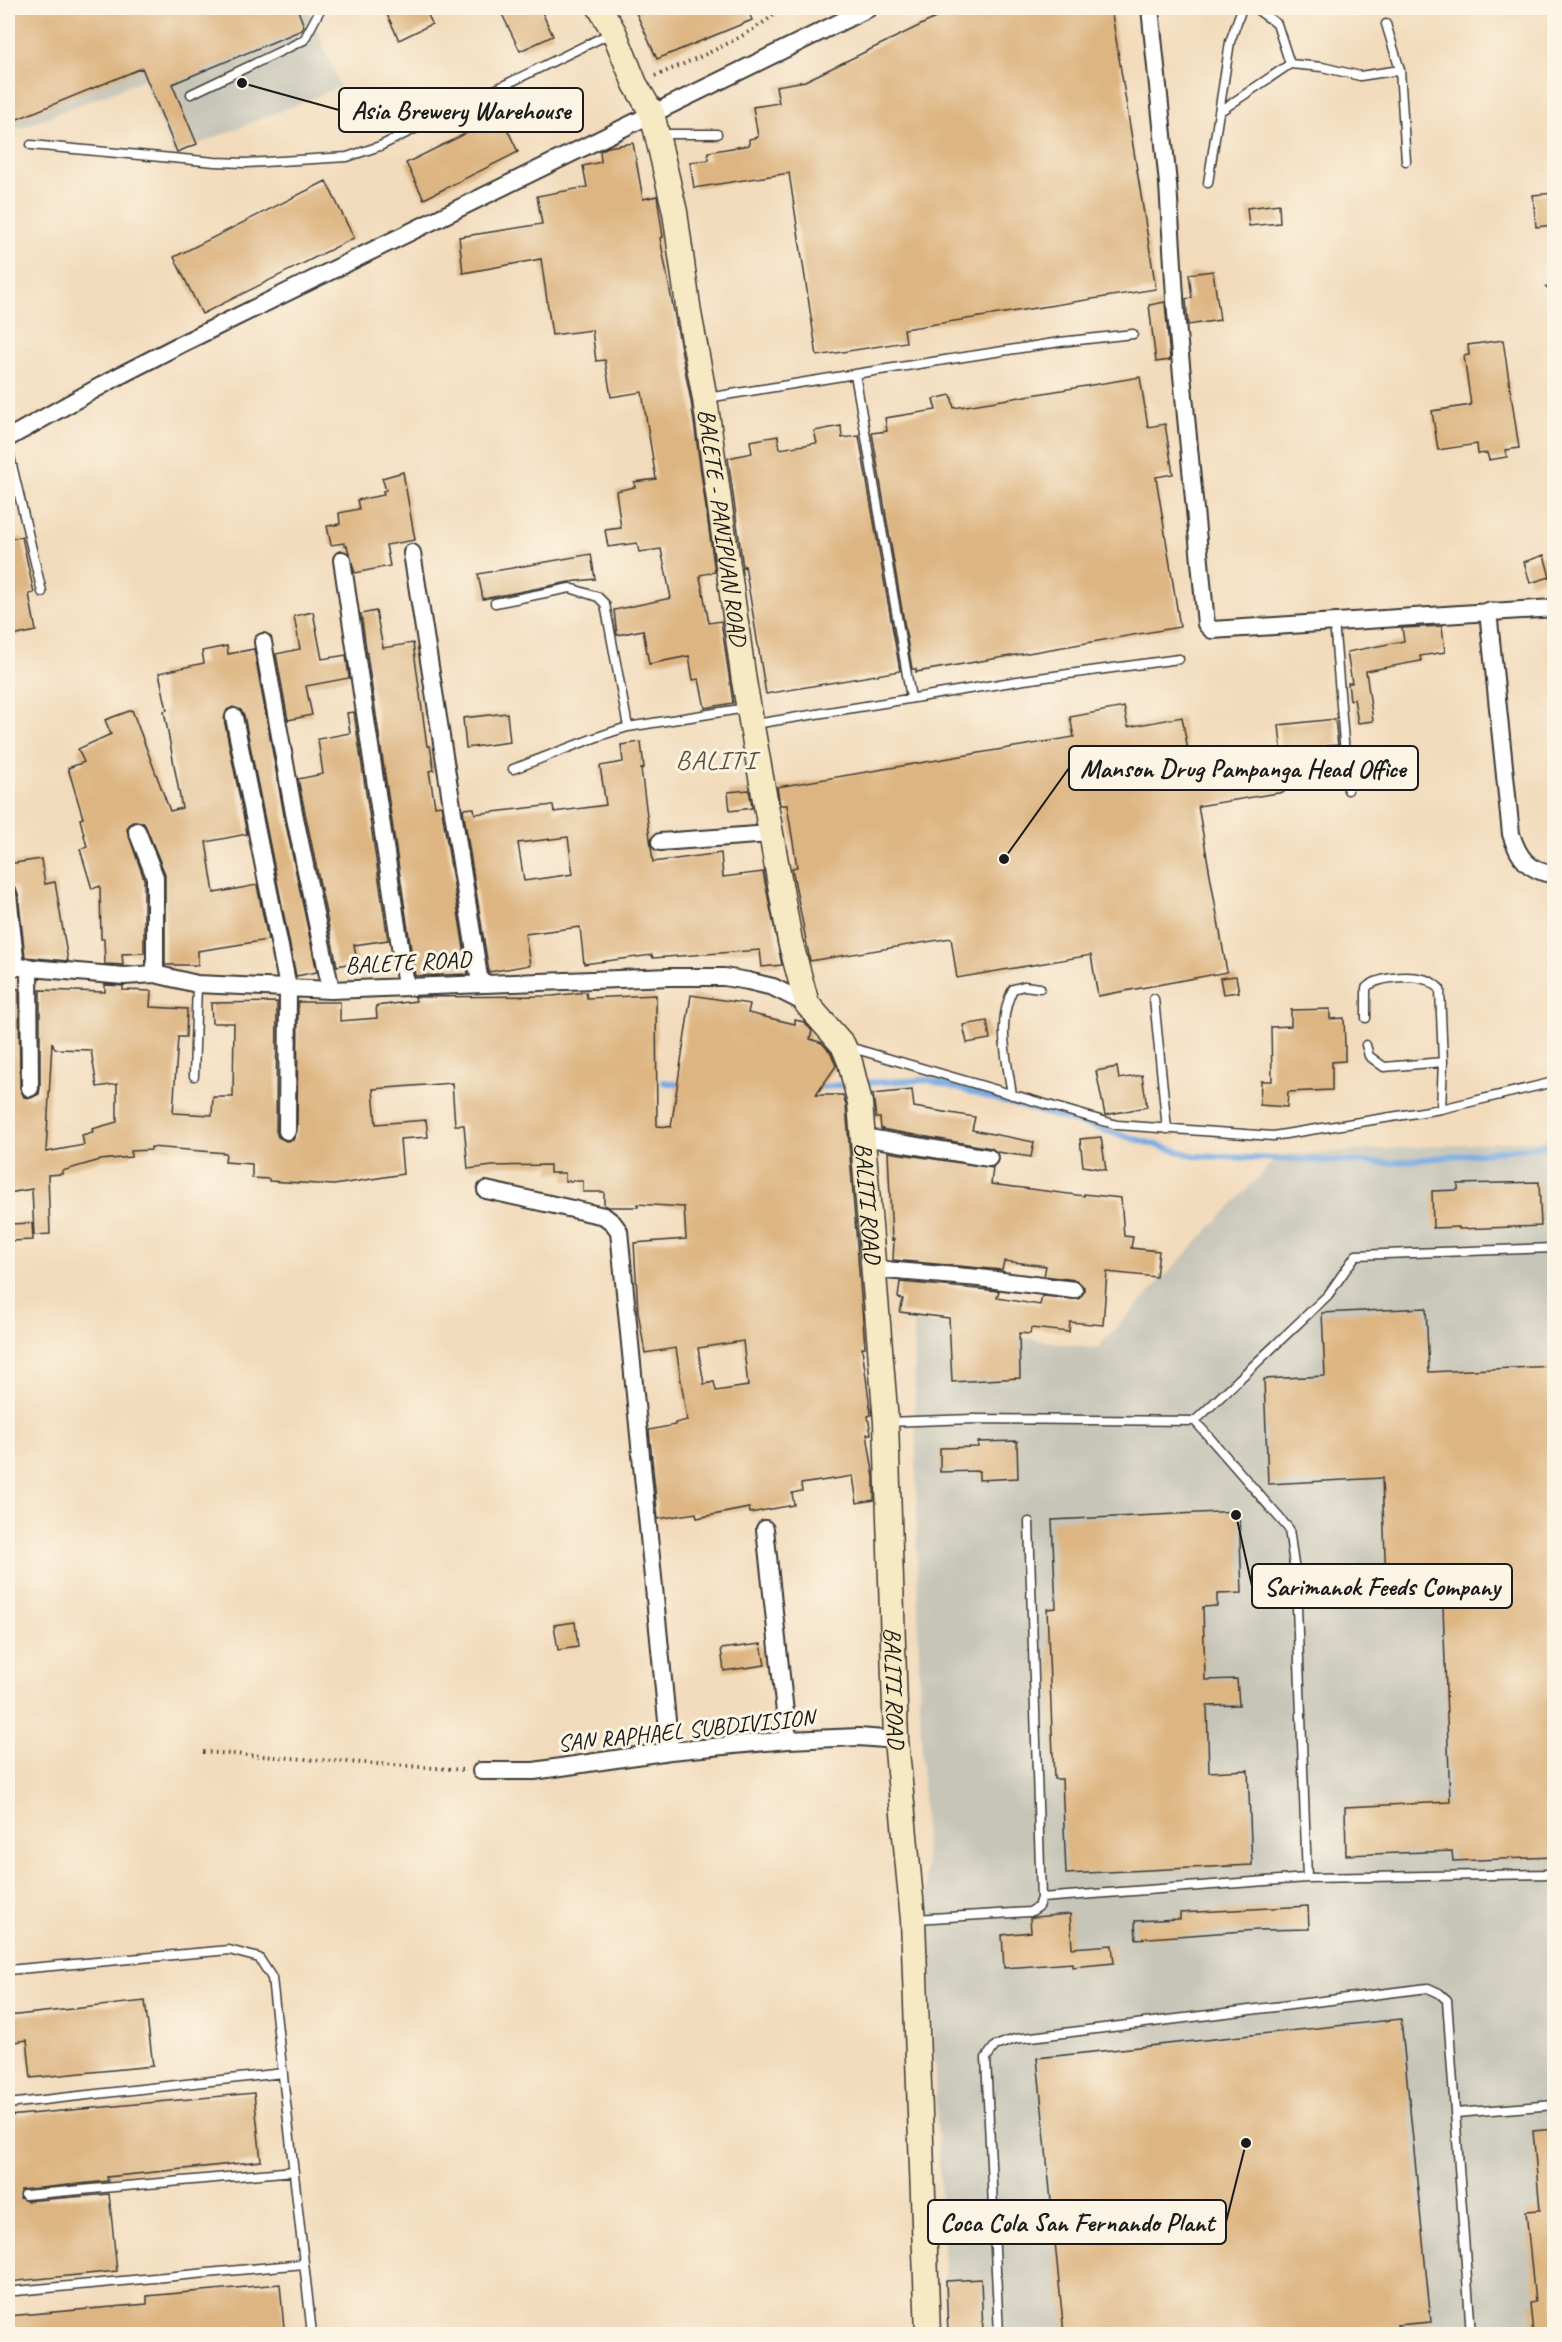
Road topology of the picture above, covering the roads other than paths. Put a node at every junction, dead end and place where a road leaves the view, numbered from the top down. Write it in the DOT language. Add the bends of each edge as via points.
graph roads {
  1 [pos="321,8"];
  2 [pos="600,8"];
  3 [pos="869,8"];
  4 [pos="1150,8"];
  5 [pos="1242,8"];
  6 [pos="1255,8"];
  7 [pos="1386,24"];
  8 [pos="614,32"];
  9 [pos="1290,64"];
  10 [pos="1400,70"];
  11 [pos="190,94"];
  12 [pos="1219,112"];
  13 [pos="655,123"];
  14 [pos="717,134"];
  15 [pos="31,145"];
  16 [pos="1406,161"];
  17 [pos="1208,183"];
  18 [pos="1133,334"];
  19 [pos="855,374"];
  20 [pos="705,399"];
  21 [pos="8,438"];
  22 [pos="8,448"];
  23 [pos="412,553"];
  24 [pos="342,560"];
  25 [pos="42,592"];
  26 [pos="495,603"];
  27 [pos="1554,608"];
  28 [pos="1488,611"];
  29 [pos="1334,621"];
  30 [pos="263,642"];
  31 [pos="1179,659"];
  32 [pos="911,698"];
  33 [pos="750,716"];
  34 [pos="234,717"];
  35 [pos="628,728"];
  36 [pos="513,769"];
  37 [pos="1348,790"];
  38 [pos="137,831"];
  39 [pos="770,834"];
  40 [pos="660,842"];
  41 [pos="1554,875"];
  42 [pos="8,895"];
  43 [pos="18,967"];
  44 [pos="155,974"];
  45 [pos="480,983"];
  46 [pos="196,984"];
  47 [pos="406,986"];
  48 [pos="288,987"];
  49 [pos="1040,988"];
  50 [pos="330,990"];
  51 [pos="1154,999"];
  52 [pos="807,1004"];
  53 [pos="1366,1017"];
  54 [pos="1366,1045"];
  55 [pos="846,1053"];
  56 [pos="1443,1062"];
  57 [pos="194,1077"];
  58 [pos="1554,1082"];
  59 [pos="30,1088"];
  60 [pos="1012,1095"];
  61 [pos="1441,1109"];
  62 [pos="1167,1129"];
  63 [pos="287,1131"];
  64 [pos="863,1137"];
  65 [pos="989,1158"];
  66 [pos="486,1190"];
  67 [pos="1554,1248"];
  68 [pos="873,1269"];
  69 [pos="1074,1290"];
  70 [pos="1195,1421"];
  71 [pos="886,1422"];
  72 [pos="1029,1522"];
  73 [pos="765,1529"];
  74 [pos="788,1740"];
  75 [pos="896,1740"];
  76 [pos="670,1751"];
  77 [pos="481,1771"];
  78 [pos="1554,1874"];
  79 [pos="1307,1878"];
  80 [pos="1041,1898"];
  81 [pos="913,1920"];
  82 [pos="8,1970"];
  83 [pos="283,2073"];
  84 [pos="8,2104"];
  85 [pos="1554,2105"];
  86 [pos="1456,2113"];
  87 [pos="294,2171"];
  88 [pos="25,2195"];
  89 [pos="304,2264"];
  90 [pos="16,2291"];
  91 [pos="312,2334"];
  92 [pos="928,2334"];
  93 [pos="999,2334"];
  94 [pos="1471,2334"];
  1 -- 11 [label="lane" via="304,40"];
  2 -- 8 [label="main road, BALETE - PANIPUAN ROAD"];
  3 -- 13 [label="street"];
  4 -- 29 [label="street" via="1206,624 1212,630"];
  5 -- 12 [label="lane" via="1230,42"];
  6 -- 9 [label="lane" via="1277,24"];
  7 -- 10 [label="lane"];
  8 -- 13 [label="main road, BALETE - PANIPUAN ROAD"];
  8 -- 15 [label="lane" via="380,146 348,157 215,162"];
  9 -- 10 [label="lane" via="1360,76"];
  9 -- 12 [label="lane"];
  10 -- 16 [label="lane"];
  12 -- 17 [label="lane"];
  13 -- 14 [label="lane"];
  13 -- 20 [label="main road, BALETE - PANIPUAN ROAD" via="675,212"];
  13 -- 21 [label="street" via="149,360"];
  18 -- 19 [label="lane"];
  19 -- 20 [label="lane"];
  19 -- 32 [label="lane"];
  20 -- 33 [label="main road, BALETE - PANIPUAN ROAD"];
  22 -- 25 [label="lane"];
  23 -- 45 [label="street"];
  24 -- 47 [label="street"];
  26 -- 35 [label="lane" via="570,588 598,597 605,604"];
  27 -- 28 [label="street"];
  28 -- 29 [label="street"];
  28 -- 41 [label="street" via="1511,834 1516,851 1526,863"];
  29 -- 37 [label="lane"];
  30 -- 50 [label="street"];
  31 -- 32 [label="lane"];
  32 -- 33 [label="lane"];
  33 -- 35 [label="lane"];
  33 -- 39 [label="main road, BALETE - PANIPUAN ROAD"];
  34 -- 48 [label="street"];
  35 -- 36 [label="lane" via="595,736"];
  38 -- 44 [label="street" via="155,877"];
  39 -- 40 [label="street"];
  39 -- 52 [label="main road, BALETE - PANIPUAN ROAD" via="790,941"];
  42 -- 43 [label="street"];
  43 -- 44 [label="street, BALETE ROAD" via="124,976"];
  43 -- 59 [label="street"];
  44 -- 46 [label="street, BALETE ROAD"];
  45 -- 47 [label="street, BALETE ROAD"];
  45 -- 52 [label="street, BALETE ROAD" via="724,977 772,987"];
  46 -- 48 [label="street, BALETE ROAD"];
  46 -- 57 [label="lane"];
  47 -- 50 [label="street, BALETE ROAD"];
  48 -- 50 [label="street, BALETE ROAD"];
  48 -- 63 [label="street"];
  49 -- 60 [label="lane" via="1013,989 1006,1002 1002,1022"];
  51 -- 62 [label="lane"];
  52 -- 55 [label="main road, BALETE - PANIPUAN ROAD"];
  53 -- 56 [label="lane" via="1366,988 1372,982 1422,978 1433,982 1440,989"];
  54 -- 56 [label="lane" via="1369,1056 1384,1067"];
  55 -- 60 [label="lane"];
  55 -- 64 [label="main road, BALITI ROAD" via="860,1103"];
  56 -- 61 [label="lane"];
  58 -- 61 [label="lane"];
  60 -- 62 [label="lane" via="1117,1125"];
  61 -- 62 [label="lane" via="1273,1136"];
  64 -- 65 [label="street"];
  64 -- 68 [label="main road, BALITI ROAD"];
  66 -- 76 [label="street" via="604,1216 619,1231"];
  67 -- 70 [label="lane" via="1356,1255 1328,1295"];
  68 -- 69 [label="street"];
  68 -- 71 [label="main road, BALITI ROAD"];
  70 -- 71 [label="lane"];
  70 -- 79 [label="lane" via="1289,1529 1296,1579"];
  71 -- 75 [label="main road, BALITI ROAD"];
  72 -- 80 [label="lane"];
  73 -- 74 [label="street"];
  74 -- 75 [label="street, SAN RAPHAEL SUBDIVISION"];
  74 -- 76 [label="street, SAN RAPHAEL SUBDIVISION"];
  75 -- 81 [label="main road, BALITI ROAD"];
  76 -- 77 [label="street, SAN RAPHAEL SUBDIVISION" via="534,1772"];
  78 -- 79 [label="lane"];
  79 -- 80 [label="lane"];
  80 -- 81 [label="lane" via="1038,1907 1030,1912"];
  81 -- 92 [label="main road, BALITI ROAD"];
  82 -- 83 [label="lane" via="229,1950 259,1958 272,1978"];
  83 -- 84 [label="lane"];
  83 -- 87 [label="lane"];
  85 -- 86 [label="lane"];
  86 -- 93 [label="lane" via="1447,2000 1428,1988 1015,2039 995,2046 986,2058"];
  86 -- 94 [label="lane"];
  87 -- 88 [label="lane"];
  87 -- 89 [label="lane"];
  89 -- 90 [label="lane"];
  89 -- 91 [label="lane"];
}
